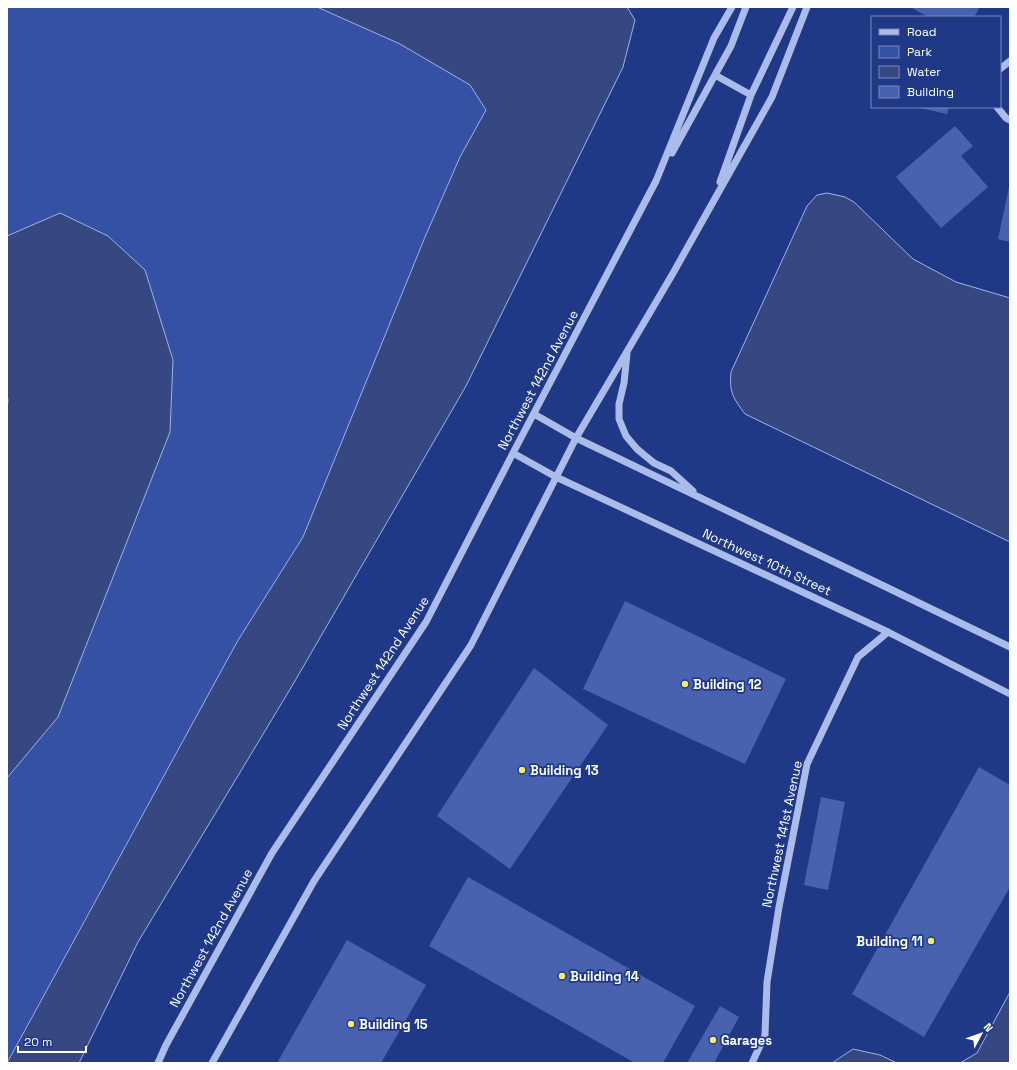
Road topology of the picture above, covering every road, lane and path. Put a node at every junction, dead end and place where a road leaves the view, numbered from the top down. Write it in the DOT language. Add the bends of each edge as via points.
graph roads {
  1 [pos="732,7"];
  2 [pos="746,7"];
  3 [pos="793,7"];
  4 [pos="807,7"];
  5 [pos="1010,61"];
  6 [pos="1001,68"];
  7 [pos="715,75"];
  8 [pos="751,95"];
  9 [pos="998,108"];
  10 [pos="1010,120"];
  11 [pos="656,181"];
  12 [pos="713,202"];
  13 [pos="628,350"];
  14 [pos="534,414"];
  15 [pos="576,438"];
  16 [pos="513,453"];
  17 [pos="556,477"];
  18 [pos="701,498"];
  19 [pos="888,632"];
  20 [pos="1010,647"];
  21 [pos="1010,694"];
  22 [pos="158,1063"];
  23 [pos="212,1063"];
  24 [pos="752,1063"];
  1 -- 11 [label="street, Northwest 142nd Avenue" via="714,38"];
  2 -- 7 [label="street, Northwest 142nd Avenue" via="731,46"];
  3 -- 8 [label="street"];
  4 -- 12 [label="street" via="772,96"];
  5 -- 6 [label="street"];
  7 -- 8 [label="street"];
  7 -- 11 [label="street, Northwest 142nd Avenue"];
  8 -- 12 [label="street"];
  9 -- 10 [label="street"];
  11 -- 14 [label="street, Northwest 142nd Avenue"];
  12 -- 13 [label="street"];
  13 -- 15 [label="street"];
  13 -- 18 [label="street" via="619,412 626,436 636,449 654,463 671,471"];
  14 -- 15 [label="street"];
  14 -- 16 [label="street, Northwest 142nd Avenue"];
  15 -- 17 [label="street"];
  15 -- 18 [label="street"];
  16 -- 17 [label="street, Northwest 10th Street"];
  16 -- 22 [label="street, Northwest 142nd Avenue" via="426,622 272,853"];
  17 -- 19 [label="street, Northwest 10th Street"];
  17 -- 23 [label="street" via="471,645 314,881"];
  18 -- 20 [label="street"];
  19 -- 21 [label="street, Northwest 10th Street"];
  19 -- 24 [label="street, Northwest 141st Avenue" via="858,657 807,764 767,982 765,1035"];
}
